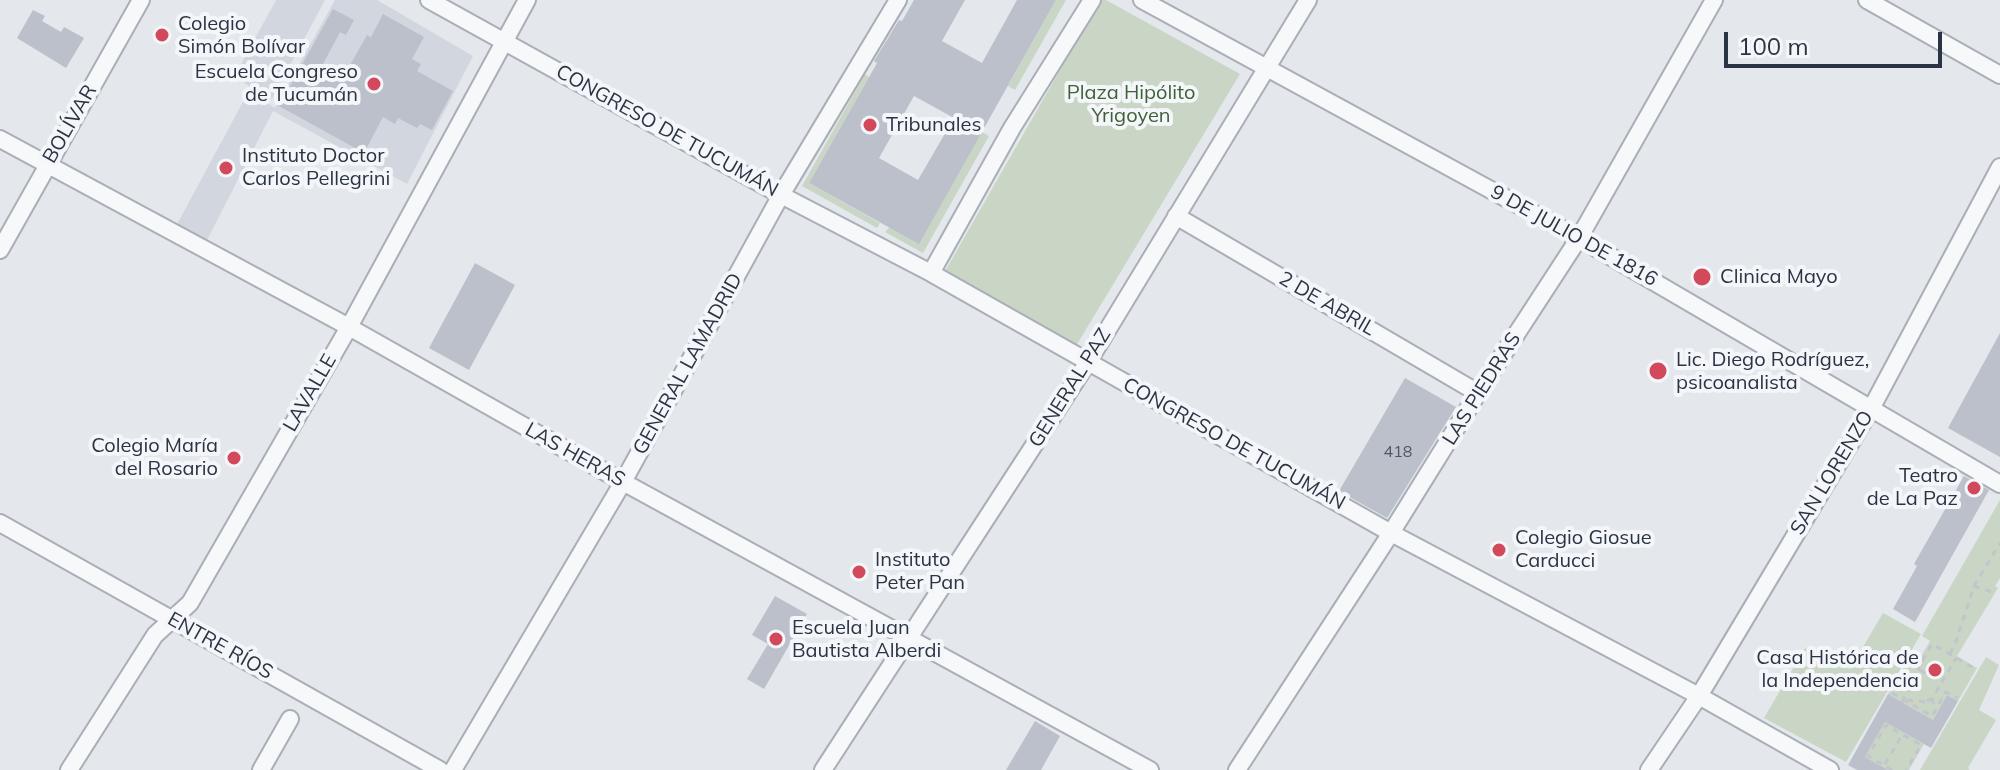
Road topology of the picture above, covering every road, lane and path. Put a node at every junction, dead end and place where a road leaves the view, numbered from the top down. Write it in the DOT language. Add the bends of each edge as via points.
graph roads {
  1 [pos="141,0"];
  2 [pos="429,0"];
  3 [pos="527,0"];
  4 [pos="898,0"];
  5 [pos="1092,0"];
  6 [pos="1142,0"];
  7 [pos="1308,0"];
  8 [pos="1714,0"];
  9 [pos="1867,0"];
  10 [pos="504,41"];
  11 [pos="1266,68"];
  12 [pos="2000,75"];
  13 [pos="0,139"];
  14 [pos="46,165"];
  15 [pos="2000,167"];
  16 [pos="781,195"];
  17 [pos="1176,216"];
  18 [pos="1579,238"];
  19 [pos="0,250"];
  20 [pos="931,273"];
  21 [pos="349,327"];
  22 [pos="1088,362"];
  23 [pos="1478,393"];
  24 [pos="1872,407"];
  25 [pos="623,482"];
  26 [pos="2000,484"];
  27 [pos="0,523"];
  28 [pos="1391,533"];
  29 [pos="2000,543"];
  30 [pos="1974,586"];
  31 [pos="1995,593"];
  32 [pos="172,620"];
  33 [pos="909,637"];
  34 [pos="1950,654"];
  35 [pos="1956,658"];
  36 [pos="1972,667"];
  37 [pos="1920,670"];
  38 [pos="1942,682"];
  39 [pos="1892,693"];
  40 [pos="1699,696"];
  41 [pos="1957,698"];
  42 [pos="1903,701"];
  43 [pos="1931,701"];
  44 [pos="1938,706"];
  45 [pos="290,719"];
  46 [pos="1903,733"];
  47 [pos="1884,766"];
  48 [pos="69,770"];
  49 [pos="261,770"];
  50 [pos="440,770"];
  51 [pos="453,770"];
  52 [pos="823,770"];
  53 [pos="1150,770"];
  54 [pos="1237,770"];
  55 [pos="1649,770"];
  56 [pos="1830,770"];
  57 [pos="1892,770"];
  58 [pos="1906,770"];
  1 -- 14 [label="street, BOLÍVAR"];
  2 -- 10 [label="street, CONGRESO DE TUCUMÁN"];
  3 -- 10 [label="street, LAVALLE"];
  4 -- 16 [label="street, GENERAL LAMADRID"];
  5 -- 20 [label="street"];
  6 -- 11 [label="street, 9 DE JULIO DE 1816"];
  7 -- 11 [label="street, GENERAL PAZ"];
  8 -- 18 [label="street, LAS PIEDRAS"];
  9 -- 12 [label="street"];
  10 -- 16 [label="street, CONGRESO DE TUCUMÁN"];
  10 -- 21 [label="street, LAVALLE"];
  11 -- 17 [label="street, GENERAL PAZ"];
  11 -- 18 [label="street, 9 DE JULIO DE 1816"];
  13 -- 14 [label="street, LAS HERAS"];
  14 -- 19 [label="street, BOLÍVAR"];
  14 -- 21 [label="street, LAS HERAS"];
  15 -- 24 [label="street, SAN LORENZO"];
  16 -- 20 [label="street, CONGRESO DE TUCUMÁN"];
  16 -- 25 [label="street, GENERAL LAMADRID"];
  17 -- 22 [label="street, GENERAL PAZ"];
  17 -- 23 [label="street, 2 DE ABRIL"];
  18 -- 23 [label="street, LAS PIEDRAS"];
  18 -- 24 [label="street, 9 DE JULIO DE 1816"];
  20 -- 22 [label="street, CONGRESO DE TUCUMÁN"];
  21 -- 25 [label="street, LAS HERAS"];
  21 -- 32 [label="street, LAVALLE" via="190,603"];
  22 -- 28 [label="street, CONGRESO DE TUCUMÁN"];
  22 -- 33 [label="street, GENERAL PAZ"];
  23 -- 28 [label="street, LAS PIEDRAS"];
  24 -- 26 [label="street, 9 DE JULIO DE 1816"];
  24 -- 40 [label="street, SAN LORENZO"];
  25 -- 33 [label="street, LAS HERAS"];
  25 -- 51 [label="street, GENERAL LAMADRID"];
  27 -- 32 [label="street, ENTRE RÍOS"];
  28 -- 40 [label="street, CONGRESO DE TUCUMÁN"];
  28 -- 54 [label="street, LAS PIEDRAS"];
  29 -- 30 [label="path"];
  30 -- 31 [label="path"];
  30 -- 34 [label="path"];
  32 -- 48 [label="street, LAVALLE" via="155,635"];
  32 -- 50 [label="street, ENTRE RÍOS"];
  33 -- 52 [label="street, GENERAL PAZ"];
  33 -- 53 [label="street, LAS HERAS"];
  34 -- 35 [label="path"];
  34 -- 37 [label="path" via="1932,644"];
  35 -- 36 [label="path"];
  35 -- 38 [label="path"];
  37 -- 38 [label="path"];
  37 -- 42 [label="path"];
  38 -- 43 [label="path"];
  39 -- 42 [label="path"];
  40 -- 55 [label="street, SAN LORENZO"];
  40 -- 56 [label="street, CONGRESO DE TUCUMÁN"];
  41 -- 44 [label="path" via="1946,692"];
  42 -- 43 [label="path"];
  42 -- 44 [label="path" via="1932,716"];
  43 -- 44 [label="path"];
  45 -- 49 [label="street"];
  46 -- 47 [label="path"];
  46 -- 47 [label="path" via="1886,725 1868,756"];
  46 -- 58 [label="path" via="1921,745"];
  47 -- 57 [label="path"];
}
